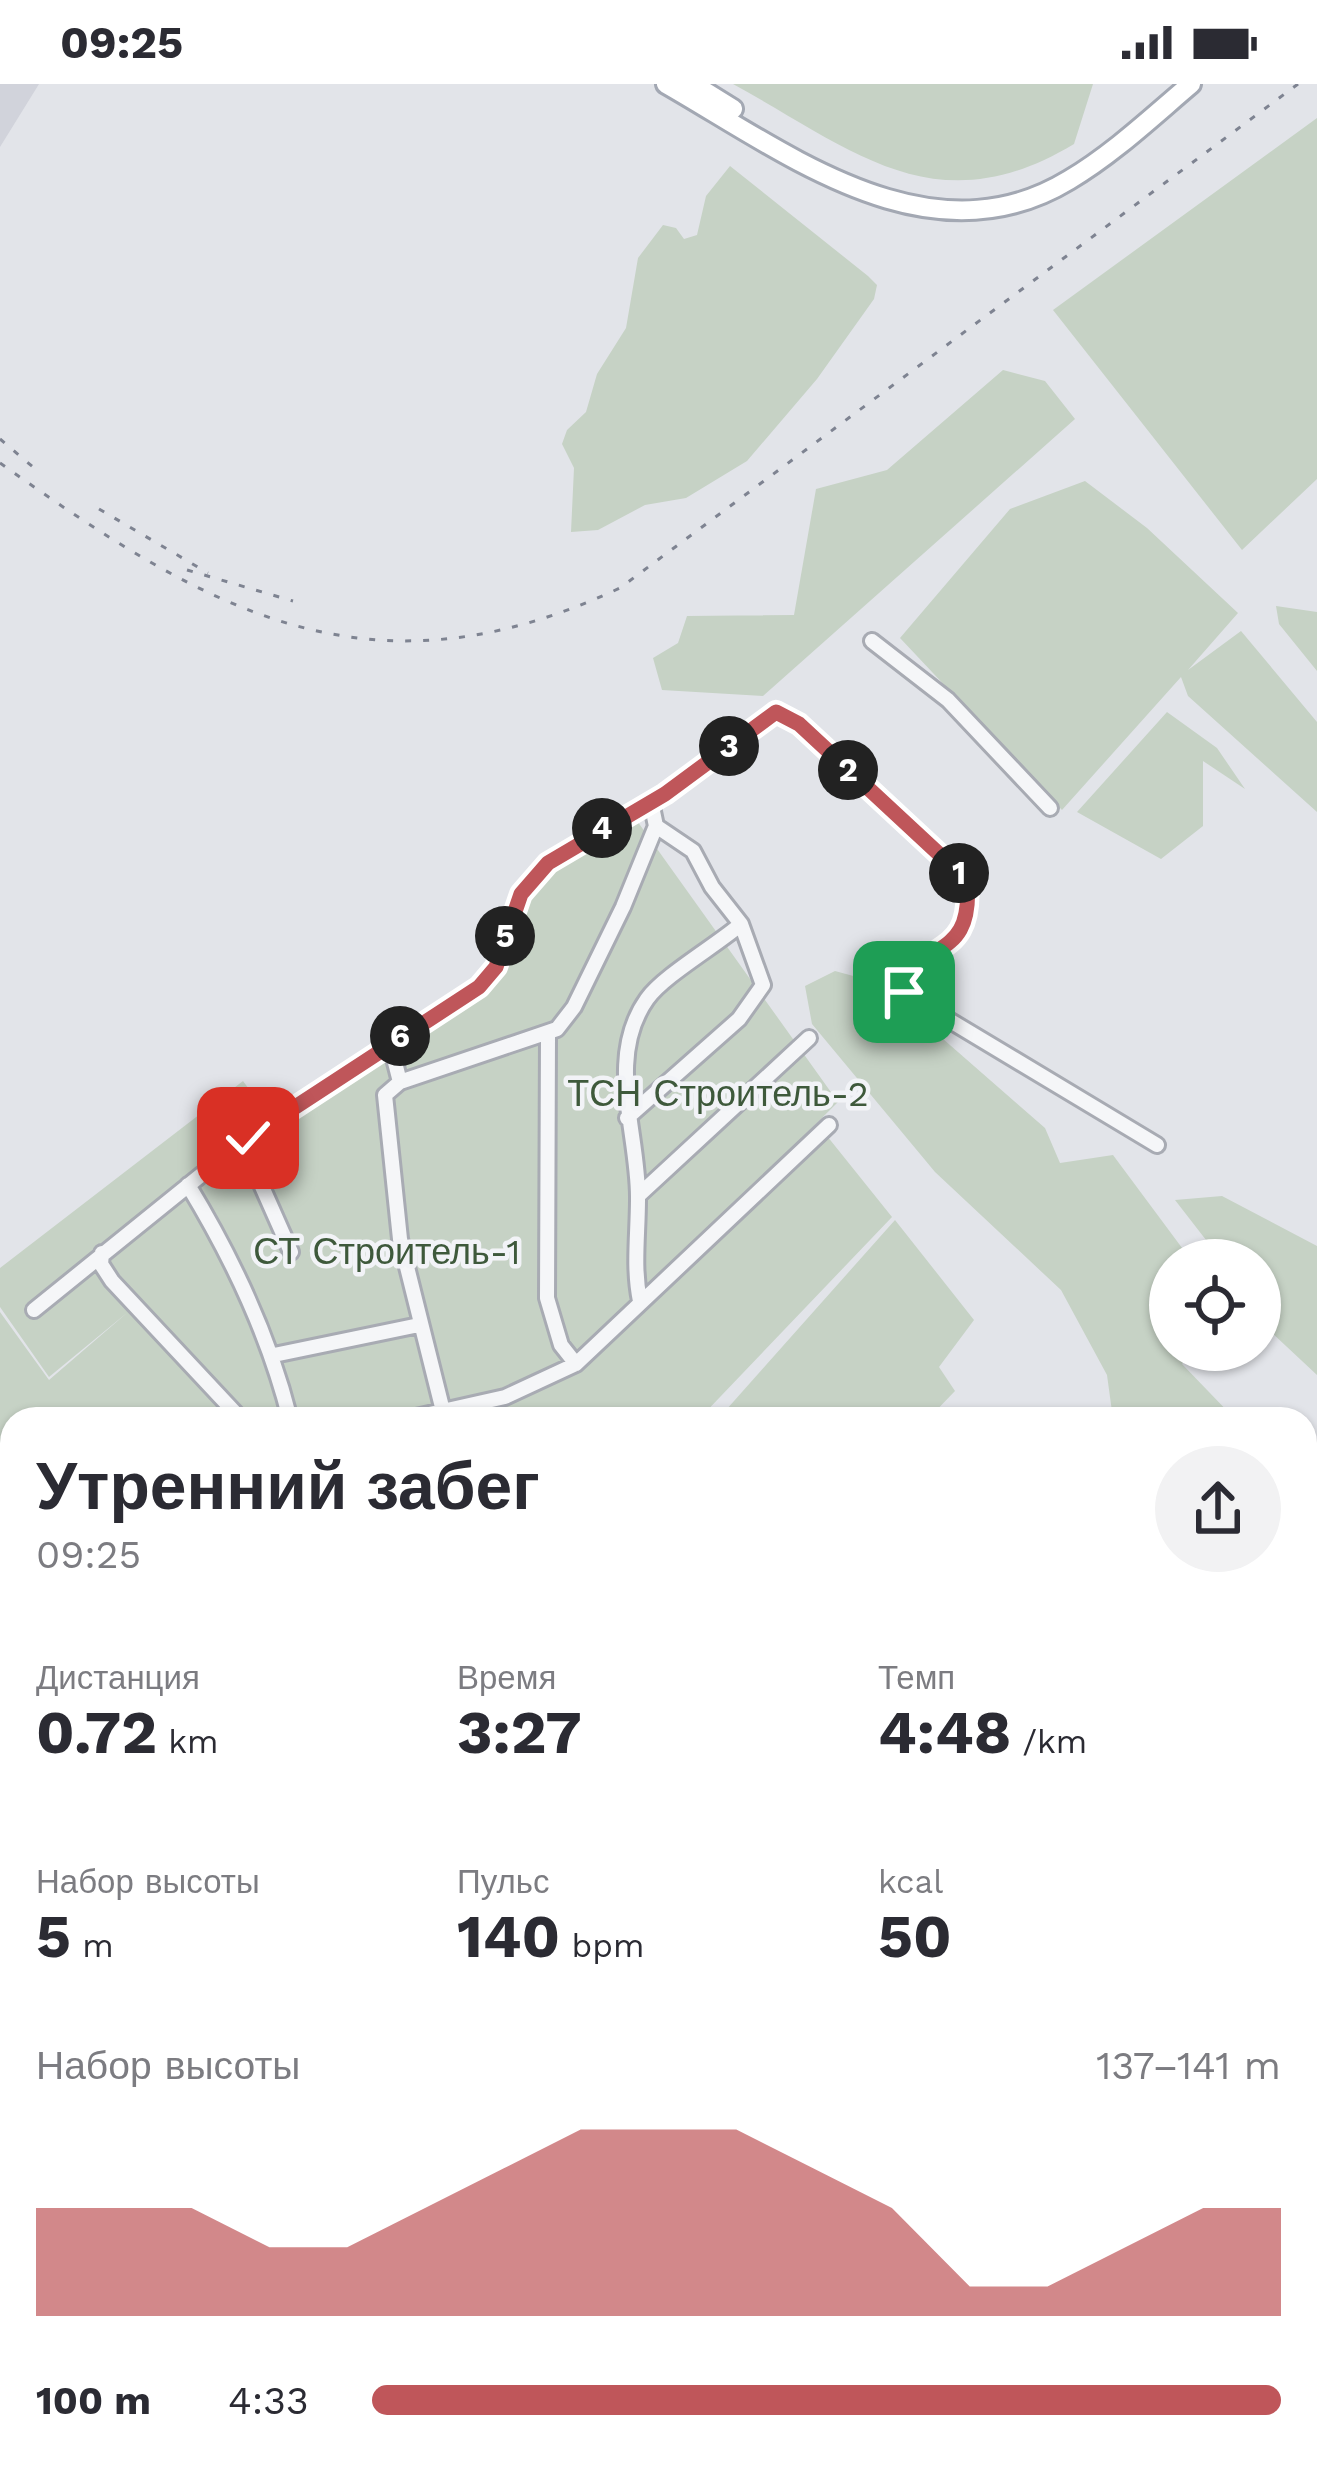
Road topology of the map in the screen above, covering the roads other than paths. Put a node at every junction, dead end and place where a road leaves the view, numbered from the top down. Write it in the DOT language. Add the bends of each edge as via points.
graph roads {
  1 [pos="666,84"];
  2 [pos="693,84"];
  3 [pos="1175,84"];
  4 [pos="1191,84"];
  5 [pos="872,640"];
  6 [pos="651,802"];
  7 [pos="1050,808"];
  8 [pos="656,826"];
  9 [pos="742,924"];
  10 [pos="548,1036"];
  11 [pos="809,1038"];
  12 [pos="390,1042"];
  13 [pos="400,1082"];
  14 [pos="627,1118"];
  15 [pos="829,1126"];
  16 [pos="248,1138"];
  17 [pos="1157,1145"];
  18 [pos="188,1185"];
  19 [pos="639,1195"];
  20 [pos="102,1252"];
  21 [pos="291,1252"];
  22 [pos="640,1301"];
  23 [pos="34,1310"];
  24 [pos="419,1325"];
  25 [pos="274,1355"];
  26 [pos="576,1364"];
  27 [pos="230,1407"];
  28 [pos="287,1407"];
  29 [pos="442,1407"];
  30 [pos="464,1407"];
  1 -- 4 [label="main road" via="882,201 950,211 1018,202 1066,183"];
  2 -- 3 [label="main road" via="848,174 940,199 1010,191 1054,176"];
  5 -- 7 [label="street" via="948,700"];
  6 -- 8 [label="street"];
  6 -- 12 [label="street" via="548,863 521,894 487,978"];
  6 -- 17 [label="street" via="776,712 799,724 967,880 968,921 909,974 904,992"];
  8 -- 9 [label="street" via="693,851"];
  8 -- 10 [label="street" via="574,1006"];
  9 -- 14 [label="street" via="646,1000 629,1050"];
  9 -- 14 [label="street" via="763,986 739,1018"];
  10 -- 13 [label="street" via="530,1035"];
  10 -- 26 [label="street" via="547,1298 550,1323"];
  11 -- 19 [label="street"];
  12 -- 13 [label="street"];
  12 -- 16 [label="street"];
  13 -- 24 [label="street" via="389,1088 385,1111"];
  14 -- 19 [label="street"];
  15 -- 22 [label="street"];
  16 -- 18 [label="street"];
  16 -- 21 [label="street"];
  18 -- 20 [label="street"];
  18 -- 25 [label="street"];
  19 -- 22 [label="street"];
  20 -- 23 [label="street"];
  20 -- 27 [label="street" via="112,1281"];
  22 -- 26 [label="street"];
  24 -- 25 [label="street"];
  24 -- 29 [label="street"];
  25 -- 28 [label="street"];
  26 -- 30 [label="street"];
}
